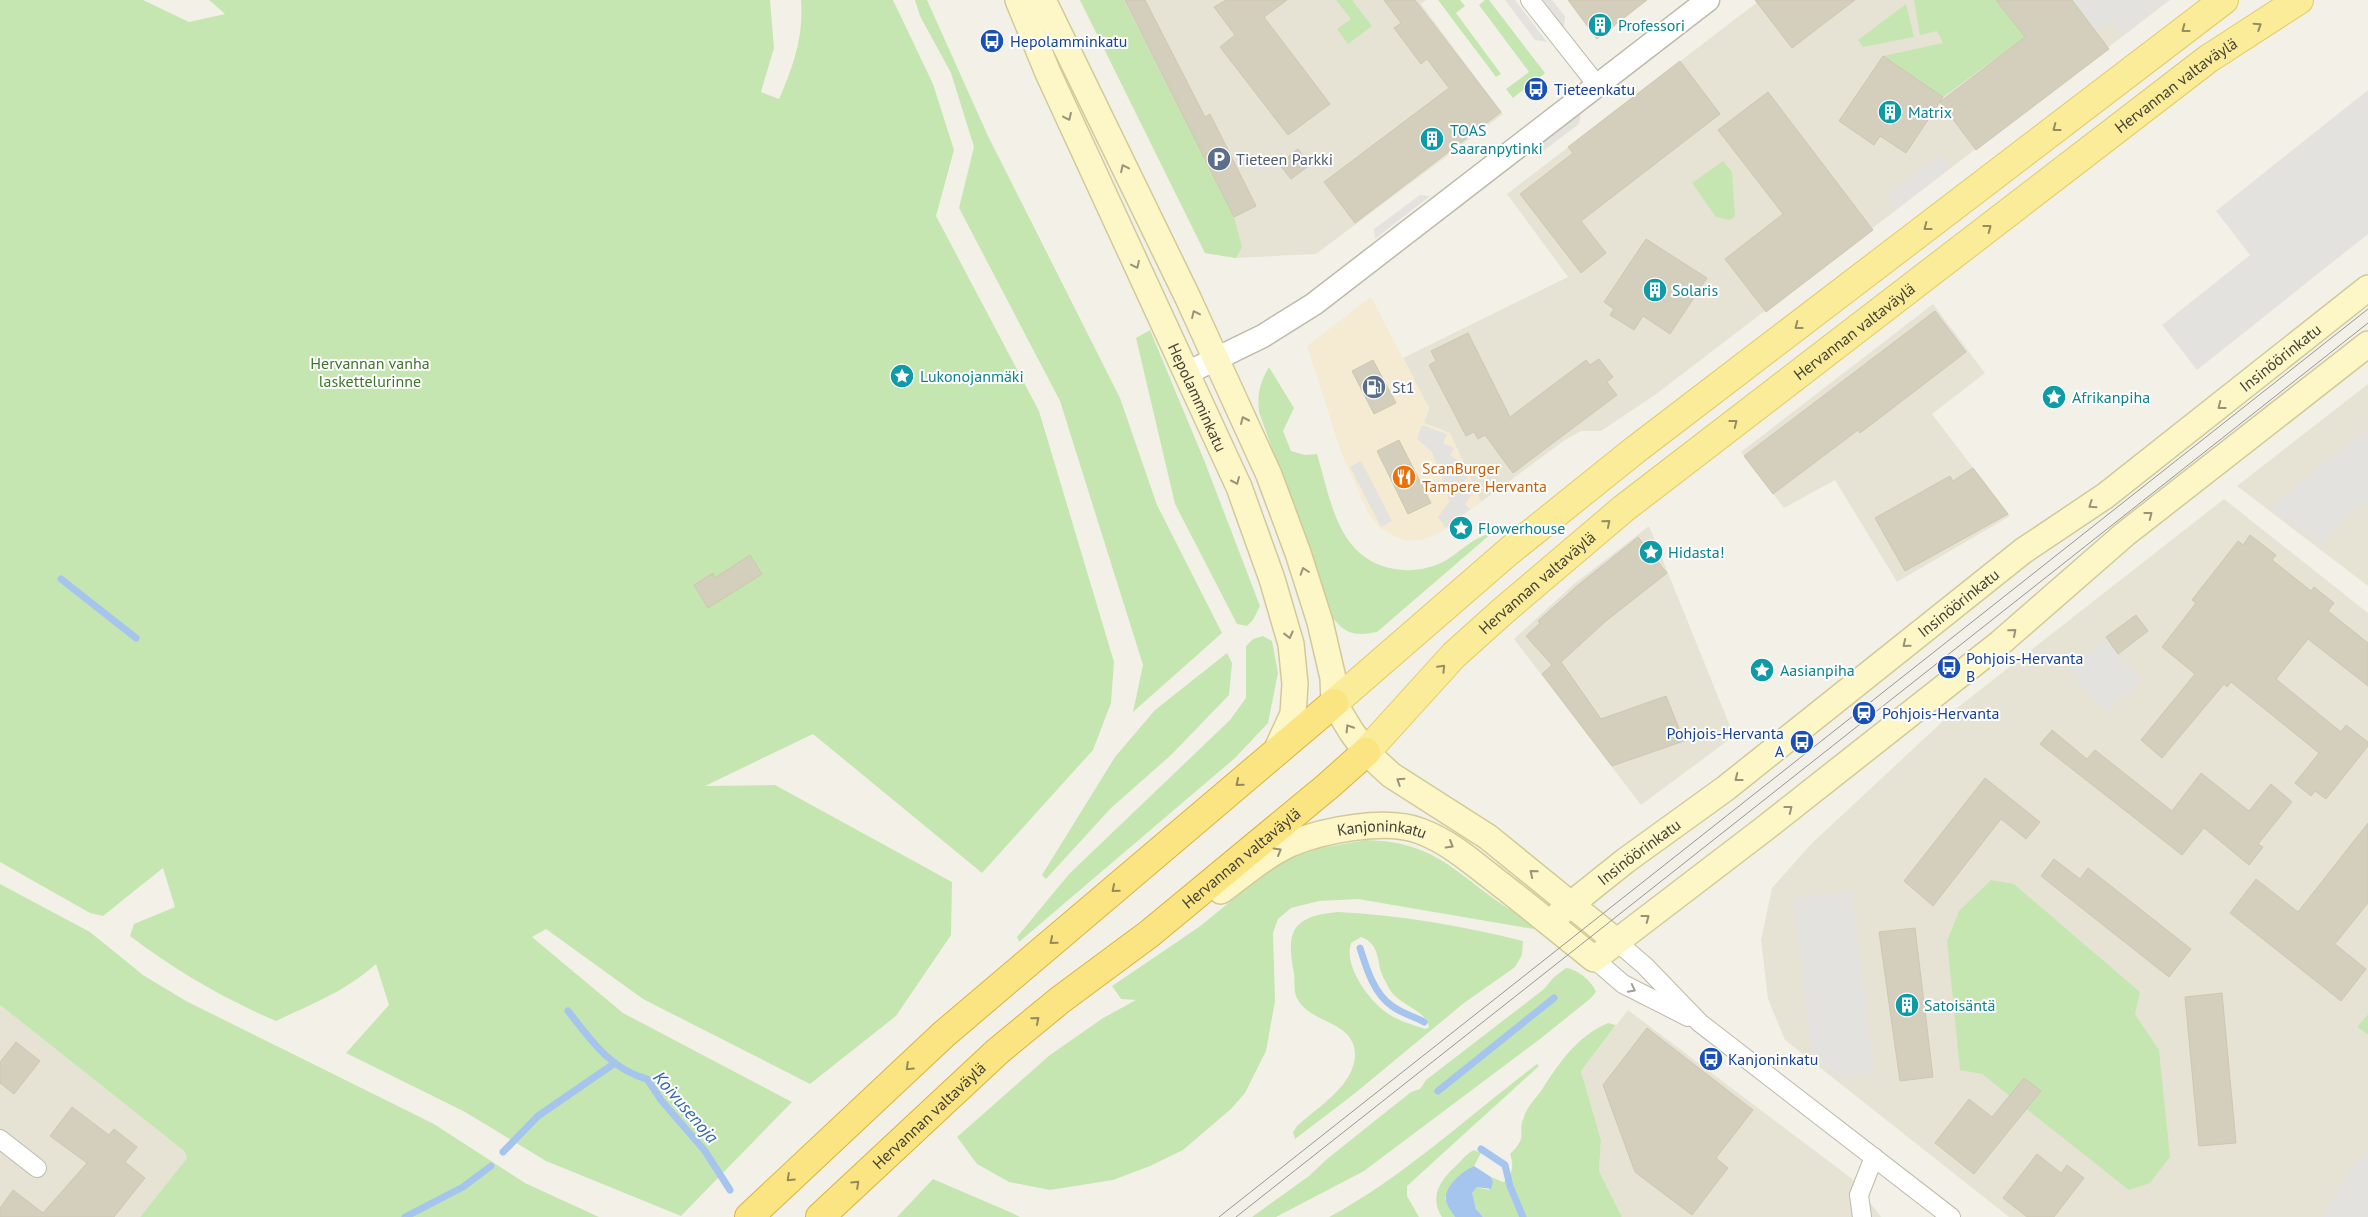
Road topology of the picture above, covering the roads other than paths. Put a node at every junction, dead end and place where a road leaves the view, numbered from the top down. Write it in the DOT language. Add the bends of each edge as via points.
graph roads {
  1 [pos="1006,0"];
  2 [pos="1018,0"];
  3 [pos="1043,0"];
  4 [pos="1530,0"];
  5 [pos="1708,0"];
  6 [pos="2224,0"];
  7 [pos="2299,0"];
  8 [pos="1048,73"];
  9 [pos="1597,85"];
  10 [pos="2368,288"];
  11 [pos="2368,344"];
  12 [pos="1216,358"];
  13 [pos="1187,373"];
  14 [pos="1334,703"];
  15 [pos="1276,752"];
  16 [pos="1366,752"];
  17 [pos="1571,904"];
  18 [pos="1550,921"];
  19 [pos="1148,934"];
  20 [pos="1616,941"];
  21 [pos="1594,959"];
  22 [pos="1700,1023"];
  23 [pos="0,1140"];
  24 [pos="1874,1157"];
  25 [pos="37,1168"];
  26 [pos="749,1217"];
  27 [pos="820,1217"];
  28 [pos="1862,1217"];
  29 [pos="1950,1217"];
  1 -- 8 [label="main road"];
  2 -- 8 [label="main road, Hepolamminkatu"];
  12 -- 3 [label="main road, Hepolamminkatu, one-way"];
  4 -- 9 [label="street"];
  5 -- 9 [label="street"];
  6 -- 14 [label="main road, one-way" via="1605,474 1508,552"];
  16 -- 7 [label="main road, Hervannan valtaväylä, one-way" via="1461,649 1623,509 2208,59"];
  8 -- 13 [label="main road, Hepolamminkatu, one-way"];
  9 -- 12 [label="street" via="1314,304 1263,336"];
  10 -- 17 [label="main road, Insinöörinkatu, one-way" via="2106,496 2023,551 1726,788"];
  20 -- 11 [label="main road, one-way" via="2000,643 2125,534"];
  12 -- 13 [label="street"];
  14 -- 12 [label="main road, Hepolamminkatu, one-way" via="1333,678 1322,632 1298,553 1269,475"];
  13 -- 15 [label="main road, Hepolamminkatu, one-way" via="1239,487 1282,607 1291,644 1295,684 1293,714"];
  14 -- 15 [label="highway"];
  16 -- 14 [label="main road, Kanjoninkatu, one-way"];
  15 -- 26 [label="highway, one-way" via="944,1034"];
  17 -- 16 [label="main road, Kanjoninkatu, one-way" via="1488,837 1391,775"];
  16 -- 19 [label="highway, Hervannan valtaväylä"];
  17 -- 18 [label="main road, Insinöörinkatu"];
  17 -- 20 [label="main road, Kanjoninkatu"];
  19 -- 18 [label="main road, Kanjoninkatu, one-way" via="1194,909 1256,864 1290,844 1358,827 1394,826 1419,830 1452,845"];
  18 -- 21 [label="main road, Kanjoninkatu"];
  27 -- 19 [label="highway, Hervannan valtaväylä, one-way" via="998,1051"];
  20 -- 21 [label="main road"];
  20 -- 22 [label="street, Kanjoninkatu"];
  21 -- 22 [label="street, Kanjoninkatu, one-way" via="1623,984"];
  22 -- 24 [label="street, Kanjoninkatu"];
  23 -- 25 [label="street"];
  24 -- 28 [label="street" via="1859,1195"];
  24 -- 29 [label="street, Kanjoninkatu"];
}
